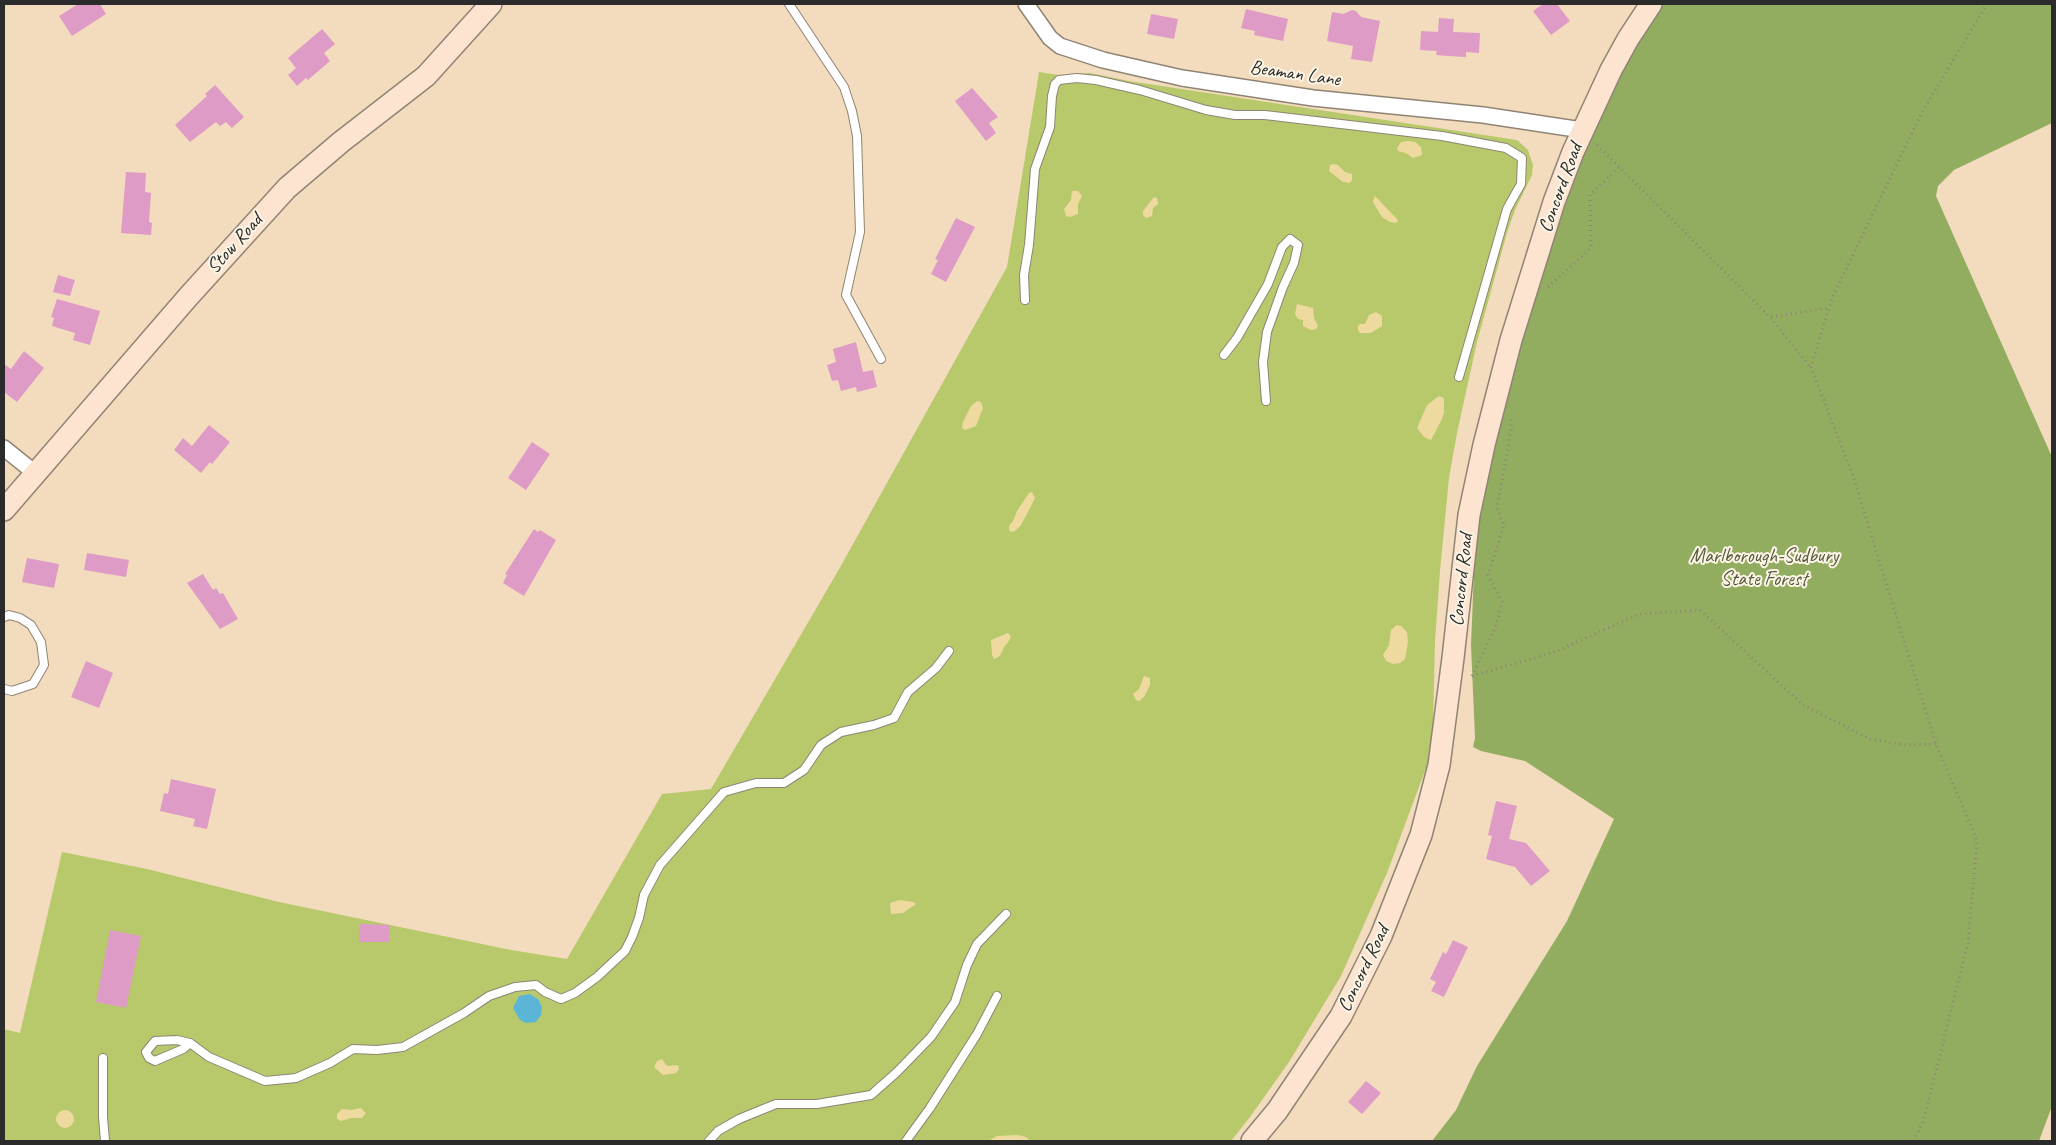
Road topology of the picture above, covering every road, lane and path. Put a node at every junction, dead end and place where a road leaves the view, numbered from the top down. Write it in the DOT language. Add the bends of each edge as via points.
graph roads {
  1 [pos="491,4"];
  2 [pos="789,4"];
  3 [pos="1026,4"];
  4 [pos="1651,4"];
  5 [pos="1987,4"];
  6 [pos="1582,130"];
  7 [pos="1619,168"];
  8 [pos="1547,288"];
  9 [pos="1025,300"];
  10 [pos="1829,308"];
  11 [pos="1770,317"];
  12 [pos="1224,355"];
  13 [pos="881,359"];
  14 [pos="1811,368"];
  15 [pos="1459,377"];
  16 [pos="1266,401"];
  17 [pos="1511,411"];
  18 [pos="4,448"];
  19 [pos="35,473"];
  20 [pos="4,510"];
  21 [pos="4,617"];
  22 [pos="949,651"];
  23 [pos="1451,675"];
  24 [pos="1472,676"];
  25 [pos="4,689"];
  26 [pos="1936,744"];
  27 [pos="1006,914"];
  28 [pos="997,996"];
  29 [pos="190,1043"];
  30 [pos="103,1058"];
  31 [pos="106,1141"];
  32 [pos="708,1141"];
  33 [pos="906,1141"];
  34 [pos="1252,1141"];
  35 [pos="1914,1141"];
  1 -- 19 [label="street, Stow Road" via="426,76 341,142 280,195"];
  2 -- 13 [label="lane" via="844,87 852,111 857,136 860,232 846,295"];
  3 -- 6 [label="street, Beaman Lane" via="1050,38 1060,46 1103,60 1182,78"];
  4 -- 6 [label="street, Concord Road" via="1619,54"];
  5 -- 10 [label="path" via="1922,112"];
  6 -- 7 [label="path"];
  6 -- 23 [label="street, Concord Road" via="1529,280 1484,445 1465,542"];
  7 -- 8 [label="path" via="1590,195 1591,248"];
  7 -- 11 [label="path"];
  9 -- 15 [label="lane" via="1024,275 1030,244 1035,168 1050,127 1052,96 1058,80 1096,80 1235,115 1266,115 1442,136 1506,148 1522,158 1521,184 1507,208"];
  10 -- 11 [label="path"];
  10 -- 14 [label="path"];
  11 -- 14 [label="path"];
  12 -- 16 [label="lane" via="1268,284 1282,248 1290,239 1298,244 1294,264 1266,340 1263,362"];
  14 -- 26 [label="path" via="1853,476"];
  17 -- 24 [label="path" via="1511,430 1497,508 1504,525 1488,575 1502,602 1495,628"];
  18 -- 19 [label="street"];
  19 -- 20 [label="street, Stow Road"];
  21 -- 25 [label="lane" via="10,615 31,625 41,642 44,666 33,684"];
  22 -- 29 [label="lane" via="936,668 908,692 894,718 840,732 821,745 804,770 784,783 756,783 724,792 660,865 644,895 639,918 625,951 575,993 561,999 536,985 515,987 489,996 403,1047 353,1049 296,1078 265,1081 209,1057"];
  23 -- 24 [label="path"];
  23 -- 34 [label="street, Concord Road" via="1439,765 1421,835 1392,911 1341,1016 1277,1111"];
  24 -- 26 [label="path" via="1555,652 1639,614 1700,610 1803,705 1870,739 1906,745"];
  26 -- 35 [label="path" via="1978,840 1968,943 1924,1120"];
  27 -- 32 [label="lane" via="977,944 955,1002 931,1037 871,1095 817,1104 776,1104 718,1131"];
  28 -- 33 [label="lane" via="978,1034"];
  29 -- 29 [label="lane" via="156,1041 146,1052 148,1058 155,1061"];
  30 -- 31 [label="lane"];
}
